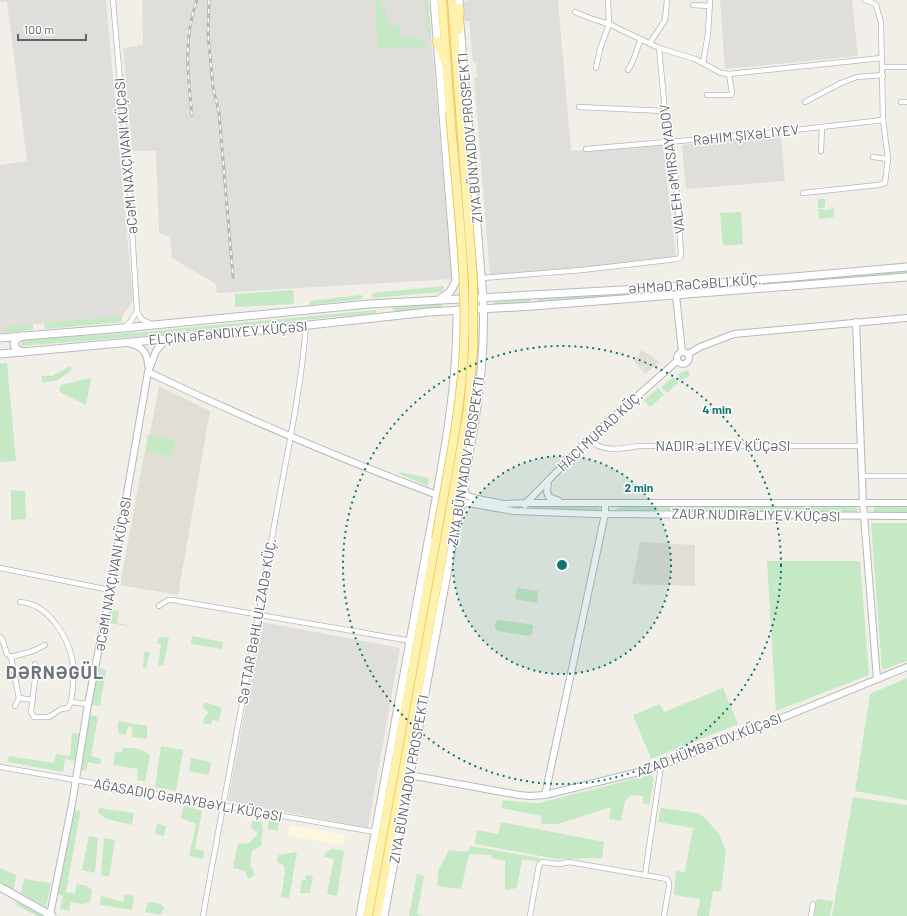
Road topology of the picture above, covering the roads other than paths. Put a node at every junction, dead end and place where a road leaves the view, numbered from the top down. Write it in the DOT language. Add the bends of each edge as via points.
graph roads {
  1 [pos="113,0"];
  2 [pos="434,0"];
  3 [pos="442,0"];
  4 [pos="452,0"];
  5 [pos="608,0"];
  6 [pos="667,0"];
  7 [pos="710,0"];
  8 [pos="865,0"];
  9 [pos="459,4"];
  10 [pos="693,5"];
  11 [pos="710,6"];
  12 [pos="575,12"];
  13 [pos="609,24"];
  14 [pos="641,39"];
  15 [pos="438,41"];
  16 [pos="650,43"];
  17 [pos="659,48"];
  18 [pos="882,58"];
  19 [pos="703,63"];
  20 [pos="882,67"];
  21 [pos="907,67"];
  22 [pos="596,68"];
  23 [pos="628,70"];
  24 [pos="447,71"];
  25 [pos="458,71"];
  26 [pos="729,74"];
  27 [pos="882,75"];
  28 [pos="707,95"];
  29 [pos="806,102"];
  30 [pos="901,102"];
  31 [pos="907,102"];
  32 [pos="579,107"];
  33 [pos="665,111"];
  34 [pos="884,120"];
  35 [pos="822,127"];
  36 [pos="670,142"];
  37 [pos="586,149"];
  38 [pos="821,151"];
  39 [pos="873,157"];
  40 [pos="888,159"];
  41 [pos="803,193"];
  42 [pos="478,240"];
  43 [pos="454,244"];
  44 [pos="907,267"];
  45 [pos="907,277"];
  46 [pos="482,278"];
  47 [pos="641,288"];
  48 [pos="532,295"];
  49 [pos="676,295"];
  50 [pos="483,298"];
  51 [pos="641,298"];
  52 [pos="457,299"];
  53 [pos="430,300"];
  54 [pos="369,304"];
  55 [pos="533,306"];
  56 [pos="483,309"];
  57 [pos="457,310"];
  58 [pos="137,311"];
  59 [pos="375,318"];
  60 [pos="907,318"];
  61 [pos="856,322"];
  62 [pos="155,325"];
  63 [pos="306,325"];
  64 [pos="123,328"];
  65 [pos="22,336"];
  66 [pos="0,338"];
  67 [pos="167,338"];
  68 [pos="124,342"];
  69 [pos="23,352"];
  70 [pos="685,353"];
  71 [pos="0,354"];
  72 [pos="677,361"];
  73 [pos="482,365"];
  74 [pos="455,368"];
  75 [pos="148,372"];
  76 [pos="290,436"];
  77 [pos="589,439"];
  78 [pos="861,446"];
  79 [pos="863,476"];
  80 [pos="907,476"];
  81 [pos="548,481"];
  82 [pos="464,487"];
  83 [pos="437,495"];
  84 [pos="566,503"];
  85 [pos="863,503"];
  86 [pos="907,503"];
  87 [pos="525,504"];
  88 [pos="605,504"];
  89 [pos="460,510"];
  90 [pos="532,512"];
  91 [pos="605,514"];
  92 [pos="907,516"];
  93 [pos="864,517"];
  94 [pos="432,559"];
  95 [pos="442,562"];
  96 [pos="0,568"];
  97 [pos="110,590"];
  98 [pos="20,602"];
  99 [pos="159,606"];
  100 [pos="259,615"];
  101 [pos="0,637"];
  102 [pos="411,641"];
  103 [pos="45,646"];
  104 [pos="434,646"];
  105 [pos="11,657"];
  106 [pos="35,664"];
  107 [pos="907,667"];
  108 [pos="877,679"];
  109 [pos="18,698"];
  110 [pos="33,700"];
  111 [pos="407,700"];
  112 [pos="416,701"];
  113 [pos="71,702"];
  114 [pos="88,704"];
  115 [pos="15,706"];
  116 [pos="402,750"];
  117 [pos="661,766"];
  118 [pos="0,767"];
  119 [pos="410,775"];
  120 [pos="76,780"];
  121 [pos="545,795"];
  122 [pos="223,807"];
  123 [pos="375,832"];
  124 [pos="645,875"];
  125 [pos="0,887"];
  126 [pos="813,904"];
  127 [pos="50,916"];
  128 [pos="58,916"];
  129 [pos="203,916"];
  130 [pos="360,916"];
  131 [pos="368,916"];
  132 [pos="377,916"];
  133 [pos="384,916"];
  134 [pos="530,916"];
  135 [pos="664,916"];
  136 [pos="811,916"];
  1 -- 58 [label="street, ƏCƏMI NAXÇIVANI KÜÇƏSI"];
  2 -- 15 [label="main road, ZIYA BÜNYADOV PROSPEKTI"];
  3 -- 24 [label="main road, ZIYA BÜNYADOV PROSPEKTI"];
  4 -- 25 [label="main road, ZIYA BÜNYADOV PROSPEKTI"];
  5 -- 13 [label="street"];
  6 -- 16 [label="street" via="665,20"];
  7 -- 11 [label="street"];
  8 -- 18 [label="street" via="876,5 880,16"];
  9 -- 25 [label="main road"];
  9 -- 42 [label="main road, ZIYA BÜNYADOV PROSPEKTI"];
  10 -- 11 [label="street"];
  11 -- 19 [label="street"];
  12 -- 13 [label="street"];
  13 -- 14 [label="street"];
  13 -- 22 [label="street"];
  14 -- 16 [label="street"];
  14 -- 23 [label="street"];
  15 -- 24 [label="main road"];
  15 -- 43 [label="main road, ZIYA BÜNYADOV PROSPEKTI"];
  16 -- 17 [label="street"];
  17 -- 19 [label="street"];
  17 -- 33 [label="street, VALEH ƏMIRSAYADOV"];
  18 -- 20 [label="street"];
  18 -- 26 [label="street"];
  19 -- 26 [label="street" via="721,73"];
  20 -- 21 [label="street"];
  20 -- 27 [label="street"];
  24 -- 94 [label="main road, ZIYA BÜNYADOV PROSPEKTI, bridge" via="463,282 464,348 454,434"];
  25 -- 95 [label="main road, ZIYA BÜNYADOV PROSPEKTI, bridge" via="473,281 473,349 466,423"];
  26 -- 28 [label="street" via="731,95"];
  27 -- 29 [label="street" via="857,77"];
  27 -- 34 [label="street"];
  30 -- 31 [label="street"];
  32 -- 33 [label="street"];
  33 -- 36 [label="street, VALEH ƏMIRSAYADOV"];
  34 -- 35 [label="street"];
  34 -- 40 [label="street"];
  35 -- 36 [label="street"];
  35 -- 38 [label="street"];
  36 -- 37 [label="street"];
  36 -- 46 [label="street, VALEH ƏMIRSAYADOV" via="675,169 680,258 582,270"];
  39 -- 40 [label="street"];
  40 -- 41 [label="street" via="885,182 878,185"];
  42 -- 43 [label="main road" via="475,252 469,256 459,254"];
  42 -- 46 [label="main road, ZIYA BÜNYADOV PROSPEKTI"];
  43 -- 53 [label="main road, ZIYA BÜNYADOV PROSPEKTI" via="456,281 449,294"];
  44 -- 47 [label="main road, ƏHMƏD RƏCƏBLI KÜÇ."];
  45 -- 49 [label="main road, ƏHMƏD RƏCƏBLI KÜÇ."];
  46 -- 50 [label="main road, ZIYA BÜNYADOV PROSPEKTI"];
  47 -- 48 [label="main road, ƏHMƏD RƏCƏBLI KÜÇ."];
  47 -- 51 [label="main road"];
  48 -- 50 [label="main road, ƏHMƏD RƏCƏBLI KÜÇ."];
  48 -- 55 [label="main road"];
  49 -- 51 [label="main road, ƏHMƏD RƏCƏBLI KÜÇ."];
  49 -- 70 [label="street"];
  50 -- 52 [label="main road, ƏHMƏD RƏCƏBLI KÜÇ."];
  50 -- 56 [label="main road, ZIYA BÜNYADOV PROSPEKTI"];
  51 -- 55 [label="main road, ƏHMƏD RƏCƏBLI KÜÇ."];
  52 -- 53 [label="main road, ELÇIN ƏFƏNDIYEV KÜÇƏSI"];
  53 -- 54 [label="main road, ELÇIN ƏFƏNDIYEV KÜÇƏSI"];
  54 -- 59 [label="main road" via="381,309 381,313"];
  54 -- 62 [label="main road, ELÇIN ƏFƏNDIYEV KÜÇƏSI"];
  55 -- 56 [label="main road, ƏHMƏD RƏCƏBLI KÜÇ."];
  56 -- 57 [label="main road, ƏHMƏD RƏCƏBLI KÜÇ."];
  56 -- 73 [label="main road, ZIYA BÜNYADOV PROSPEKTI"];
  57 -- 59 [label="main road, ELÇIN ƏFƏNDIYEV KÜÇƏSI"];
  57 -- 74 [label="main road, ZIYA BÜNYADOV PROSPEKTI"];
  58 -- 62 [label="street" via="140,319"];
  58 -- 64 [label="street"];
  59 -- 63 [label="main road, ELÇIN ƏFƏNDIYEV KÜÇƏSI"];
  60 -- 61 [label="street"];
  61 -- 70 [label="street" via="734,334"];
  61 -- 78 [label="street"];
  62 -- 64 [label="main road, ELÇIN ƏFƏNDIYEV KÜÇƏSI"];
  63 -- 67 [label="main road, ELÇIN ƏFƏNDIYEV KÜÇƏSI"];
  63 -- 76 [label="street, SƏTTAR BƏHLULZADƏ KÜÇ."];
  64 -- 65 [label="main road, ELÇIN ƏFƏNDIYEV KÜÇƏSI"];
  65 -- 66 [label="main road, ELÇIN ƏFƏNDIYEV KÜÇƏSI"];
  65 -- 69 [label="main road" via="16,339 14,344 16,349"];
  67 -- 68 [label="main road, ELÇIN ƏFƏNDIYEV KÜÇƏSI"];
  67 -- 75 [label="street" via="156,350"];
  68 -- 69 [label="main road, ELÇIN ƏFƏNDIYEV KÜÇƏSI"];
  68 -- 75 [label="street" via="135,344 142,350 148,358"];
  69 -- 71 [label="main road, ELÇIN ƏFƏNDIYEV KÜÇƏSI"];
  70 -- 72 [label="street" via="677,355"];
  70 -- 72 [label="street" via="689,358 686,363 680,364"];
  72 -- 77 [label="street"];
  73 -- 74 [label="main road" via="478,355 468,351 459,356"];
  73 -- 82 [label="main road, ZIYA BÜNYADOV PROSPEKTI"];
  74 -- 83 [label="main road, ZIYA BÜNYADOV PROSPEKTI"];
  75 -- 76 [label="street"];
  75 -- 97 [label="street, ƏCƏMI NAXÇIVANI KÜÇƏSI"];
  76 -- 83 [label="street"];
  76 -- 100 [label="street, SƏTTAR BƏHLULZADƏ KÜÇ."];
  77 -- 78 [label="street, NADIR ƏLIYEV KÜÇƏSI" via="598,447 607,449 654,446"];
  77 -- 81 [label="street"];
  78 -- 79 [label="street"];
  79 -- 80 [label="street"];
  79 -- 85 [label="street"];
  81 -- 84 [label="street" via="549,497"];
  81 -- 87 [label="street"];
  82 -- 87 [label="street, ZAUR NUDIRƏLIYEV KÜÇƏSI" via="466,495 473,498 503,504"];
  82 -- 89 [label="main road, ZIYA BÜNYADOV PROSPEKTI"];
  83 -- 102 [label="main road, ZIYA BÜNYADOV PROSPEKTI"];
  84 -- 87 [label="street, ZAUR NUDIRƏLIYEV KÜÇƏSI"];
  84 -- 88 [label="street, ZAUR NUDIRƏLIYEV KÜÇƏSI"];
  85 -- 86 [label="street, ZAUR NUDIRƏLIYEV KÜÇƏSI"];
  85 -- 88 [label="street, ZAUR NUDIRƏLIYEV KÜÇƏSI"];
  85 -- 93 [label="street"];
  87 -- 90 [label="street" via="526,510"];
  88 -- 91 [label="street"];
  89 -- 90 [label="street, ZAUR NUDIRƏLIYEV KÜÇƏSI" via="463,504 468,503 510,511"];
  89 -- 104 [label="main road, ZIYA BÜNYADOV PROSPEKTI"];
  90 -- 91 [label="street, ZAUR NUDIRƏLIYEV KÜÇƏSI"];
  91 -- 93 [label="street, ZAUR NUDIRƏLIYEV KÜÇƏSI"];
  91 -- 121 [label="street"];
  92 -- 93 [label="street, ZAUR NUDIRƏLIYEV KÜÇƏSI"];
  93 -- 108 [label="street"];
  94 -- 102 [label="main road"];
  94 -- 111 [label="main road, ZIYA BÜNYADOV PROSPEKTI"];
  95 -- 104 [label="main road"];
  95 -- 112 [label="main road, ZIYA BÜNYADOV PROSPEKTI"];
  96 -- 97 [label="street"];
  97 -- 114 [label="street, ƏCƏMI NAXÇIVANI KÜÇƏSI"];
  98 -- 113 [label="street" via="28,603 49,615 64,635 70,648 73,667 74,687"];
  99 -- 100 [label="street" via="173,600"];
  100 -- 102 [label="street"];
  100 -- 122 [label="street, SƏTTAR BƏHLULZADƏ KÜÇ."];
  101 -- 105 [label="street" via="7,654"];
  102 -- 111 [label="main road"];
  102 -- 123 [label="main road, ZIYA BÜNYADOV PROSPEKTI"];
  103 -- 105 [label="street"];
  104 -- 112 [label="main road"];
  104 -- 119 [label="main road, ZIYA BÜNYADOV PROSPEKTI"];
  105 -- 109 [label="street"];
  106 -- 110 [label="street"];
  107 -- 108 [label="street, AZAD HÜMBƏTOV KÜÇƏSI"];
  108 -- 117 [label="street, AZAD HÜMBƏTOV KÜÇƏSI"];
  109 -- 110 [label="street"];
  109 -- 115 [label="street"];
  110 -- 113 [label="street" via="31,712 34,717 49,717 61,709 68,708"];
  111 -- 116 [label="main road, ZIYA BÜNYADOV PROSPEKTI"];
  112 -- 116 [label="main road, ZIYA BÜNYADOV PROSPEKTI"];
  113 -- 114 [label="street"];
  114 -- 120 [label="street, ƏCƏMI NAXÇIVANI KÜÇƏSI"];
  116 -- 131 [label="main road, ZIYA BÜNYADOV PROSPEKTI"];
  116 -- 132 [label="main road, ZIYA BÜNYADOV PROSPEKTI"];
  117 -- 121 [label="street, AZAD HÜMBƏTOV KÜÇƏSI"];
  117 -- 124 [label="street"];
  118 -- 120 [label="street"];
  119 -- 121 [label="street, AZAD HÜMBƏTOV KÜÇƏSI" via="519,795"];
  119 -- 133 [label="main road, ZIYA BÜNYADOV PROSPEKTI"];
  120 -- 122 [label="street"];
  120 -- 127 [label="street, ƏCƏMI NAXÇIVANI KÜÇƏSI"];
  122 -- 123 [label="street"];
  122 -- 129 [label="street, SƏTTAR BƏHLULZADƏ KÜÇ."];
  123 -- 130 [label="main road, ZIYA BÜNYADOV PROSPEKTI"];
  124 -- 134 [label="street" via="569,862 541,862"];
  124 -- 135 [label="street" via="667,880 669,883"];
  125 -- 127 [label="main road"];
  126 -- 136 [label="street"];
  127 -- 128 [label="street"];
}
